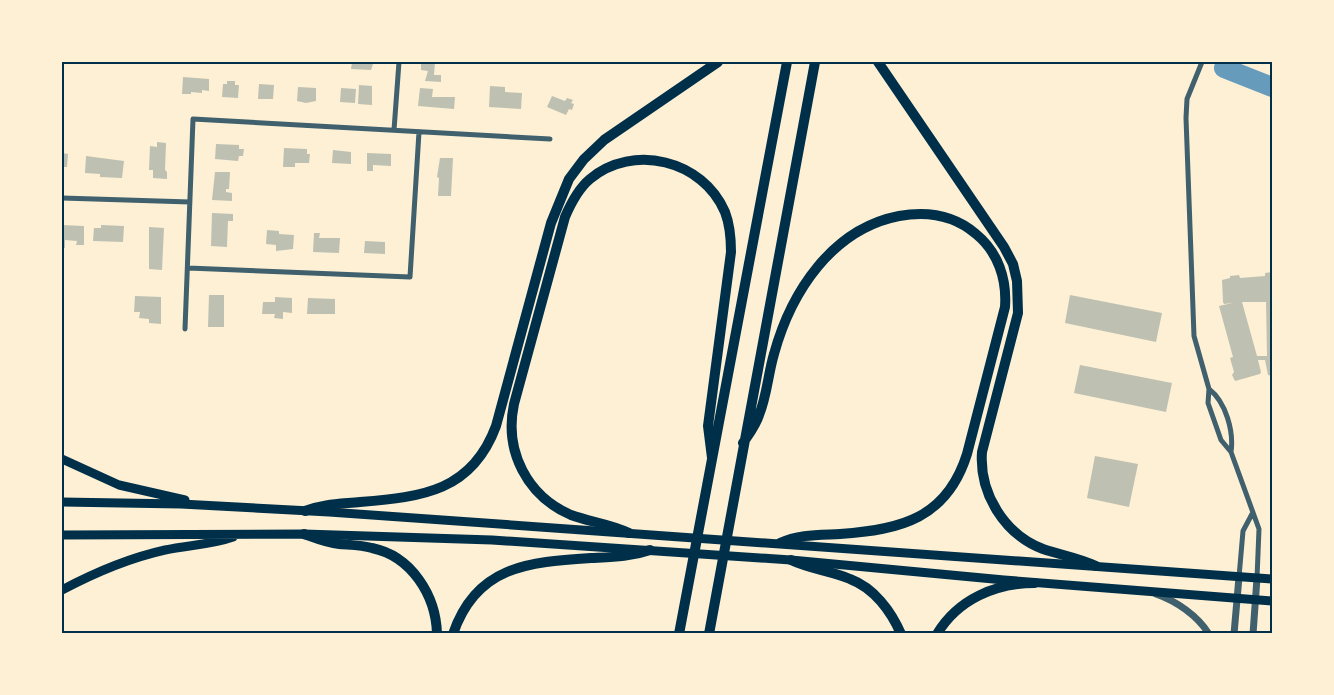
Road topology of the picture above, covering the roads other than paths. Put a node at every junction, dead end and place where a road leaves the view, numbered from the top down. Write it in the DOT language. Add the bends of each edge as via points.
graph roads {
  1 [pos="399,62"];
  2 [pos="718,62"];
  3 [pos="787,62"];
  4 [pos="815,62"];
  5 [pos="878,62"];
  6 [pos="1202,62"];
  7 [pos="394,130"];
  8 [pos="419,132"];
  9 [pos="550,140"];
  10 [pos="62,198"];
  11 [pos="190,202"];
  12 [pos="188,267"];
  13 [pos="185,329"];
  14 [pos="1209,389"];
  15 [pos="744,443"];
  16 [pos="1231,452"];
  17 [pos="62,459"];
  18 [pos="712,459"];
  19 [pos="62,502"];
  20 [pos="202,505"];
  21 [pos="305,511"];
  22 [pos="1252,514"];
  23 [pos="629,533"];
  24 [pos="241,534"];
  25 [pos="304,534"];
  26 [pos="62,535"];
  27 [pos="780,543"];
  28 [pos="656,550"];
  29 [pos="791,560"];
  30 [pos="1096,566"];
  31 [pos="1239,577"];
  32 [pos="1257,578"];
  33 [pos="1272,579"];
  34 [pos="1035,583"];
  35 [pos="62,590"];
  36 [pos="1147,592"];
  37 [pos="1237,598"];
  38 [pos="1255,599"];
  39 [pos="1272,600"];
  40 [pos="437,633"];
  41 [pos="453,633"];
  42 [pos="679,633"];
  43 [pos="711,633"];
  44 [pos="901,633"];
  45 [pos="937,633"];
  46 [pos="1209,633"];
  47 [pos="1234,633"];
  48 [pos="1253,633"];
  1 -- 7 [label="street"];
  2 -- 21 [label="highway" via="611,135 569,179 551,223 496,426 474,465 455,481 427,493"];
  3 -- 18 [label="highway"];
  4 -- 15 [label="highway"];
  5 -- 30 [label="highway" via="999,238 1015,271 1018,313 982,452 989,495 1004,520 1026,540"];
  6 -- 14 [label="street" via="1187,99 1186,118 1193,325"];
  7 -- 8 [label="street"];
  7 -- 11 [label="street" via="193,119"];
  8 -- 9 [label="street"];
  8 -- 12 [label="street" via="410,277"];
  10 -- 11 [label="street"];
  11 -- 12 [label="street"];
  12 -- 13 [label="street"];
  14 -- 16 [label="street" via="1208,404 1221,440"];
  14 -- 16 [label="street" via="1220,398 1233,439"];
  15 -- 27 [label="highway" via="760,415 777,342 792,306 814,270 842,244 877,222 921,214 960,222 987,245 1002,273 1005,307 967,454 952,487 931,511 906,524 864,532 800,536"];
  15 -- 43 [label="highway"];
  16 -- 22 [label="street"];
  17 -- 20 [label="main road" via="119,485"];
  18 -- 23 [label="highway" via="708,426 730,265 728,221 716,197 690,172 656,160 620,163 587,182 568,210 514,404 512,430 521,468 543,498 571,514"];
  18 -- 42 [label="highway"];
  19 -- 20 [label="main road"];
  20 -- 21 [label="main road"];
  21 -- 23 [label="main road"];
  22 -- 31 [label="street" via="1243,531"];
  22 -- 32 [label="street" via="1259,533"];
  23 -- 27 [label="main road"];
  24 -- 25 [label="main road"];
  24 -- 26 [label="main road"];
  24 -- 35 [label="main road" via="138,557"];
  25 -- 28 [label="main road"];
  25 -- 40 [label="highway" via="331,543 377,549 404,563 429,596"];
  27 -- 30 [label="main road"];
  28 -- 29 [label="main road"];
  28 -- 41 [label="highway" via="509,570 473,595"];
  29 -- 34 [label="main road"];
  29 -- 44 [label="highway" via="862,585 881,601"];
  30 -- 31 [label="main road"];
  31 -- 32 [label="main road"];
  31 -- 37 [label="street"];
  32 -- 33 [label="main road"];
  32 -- 38 [label="street"];
  34 -- 36 [label="main road"];
  34 -- 45 [label="highway" via="1000,587 972,598"];
  36 -- 37 [label="main road"];
  36 -- 46 [label="street" via="1181,607"];
  37 -- 38 [label="main road"];
  37 -- 47 [label="street"];
  38 -- 39 [label="main road"];
  38 -- 48 [label="street"];
}
